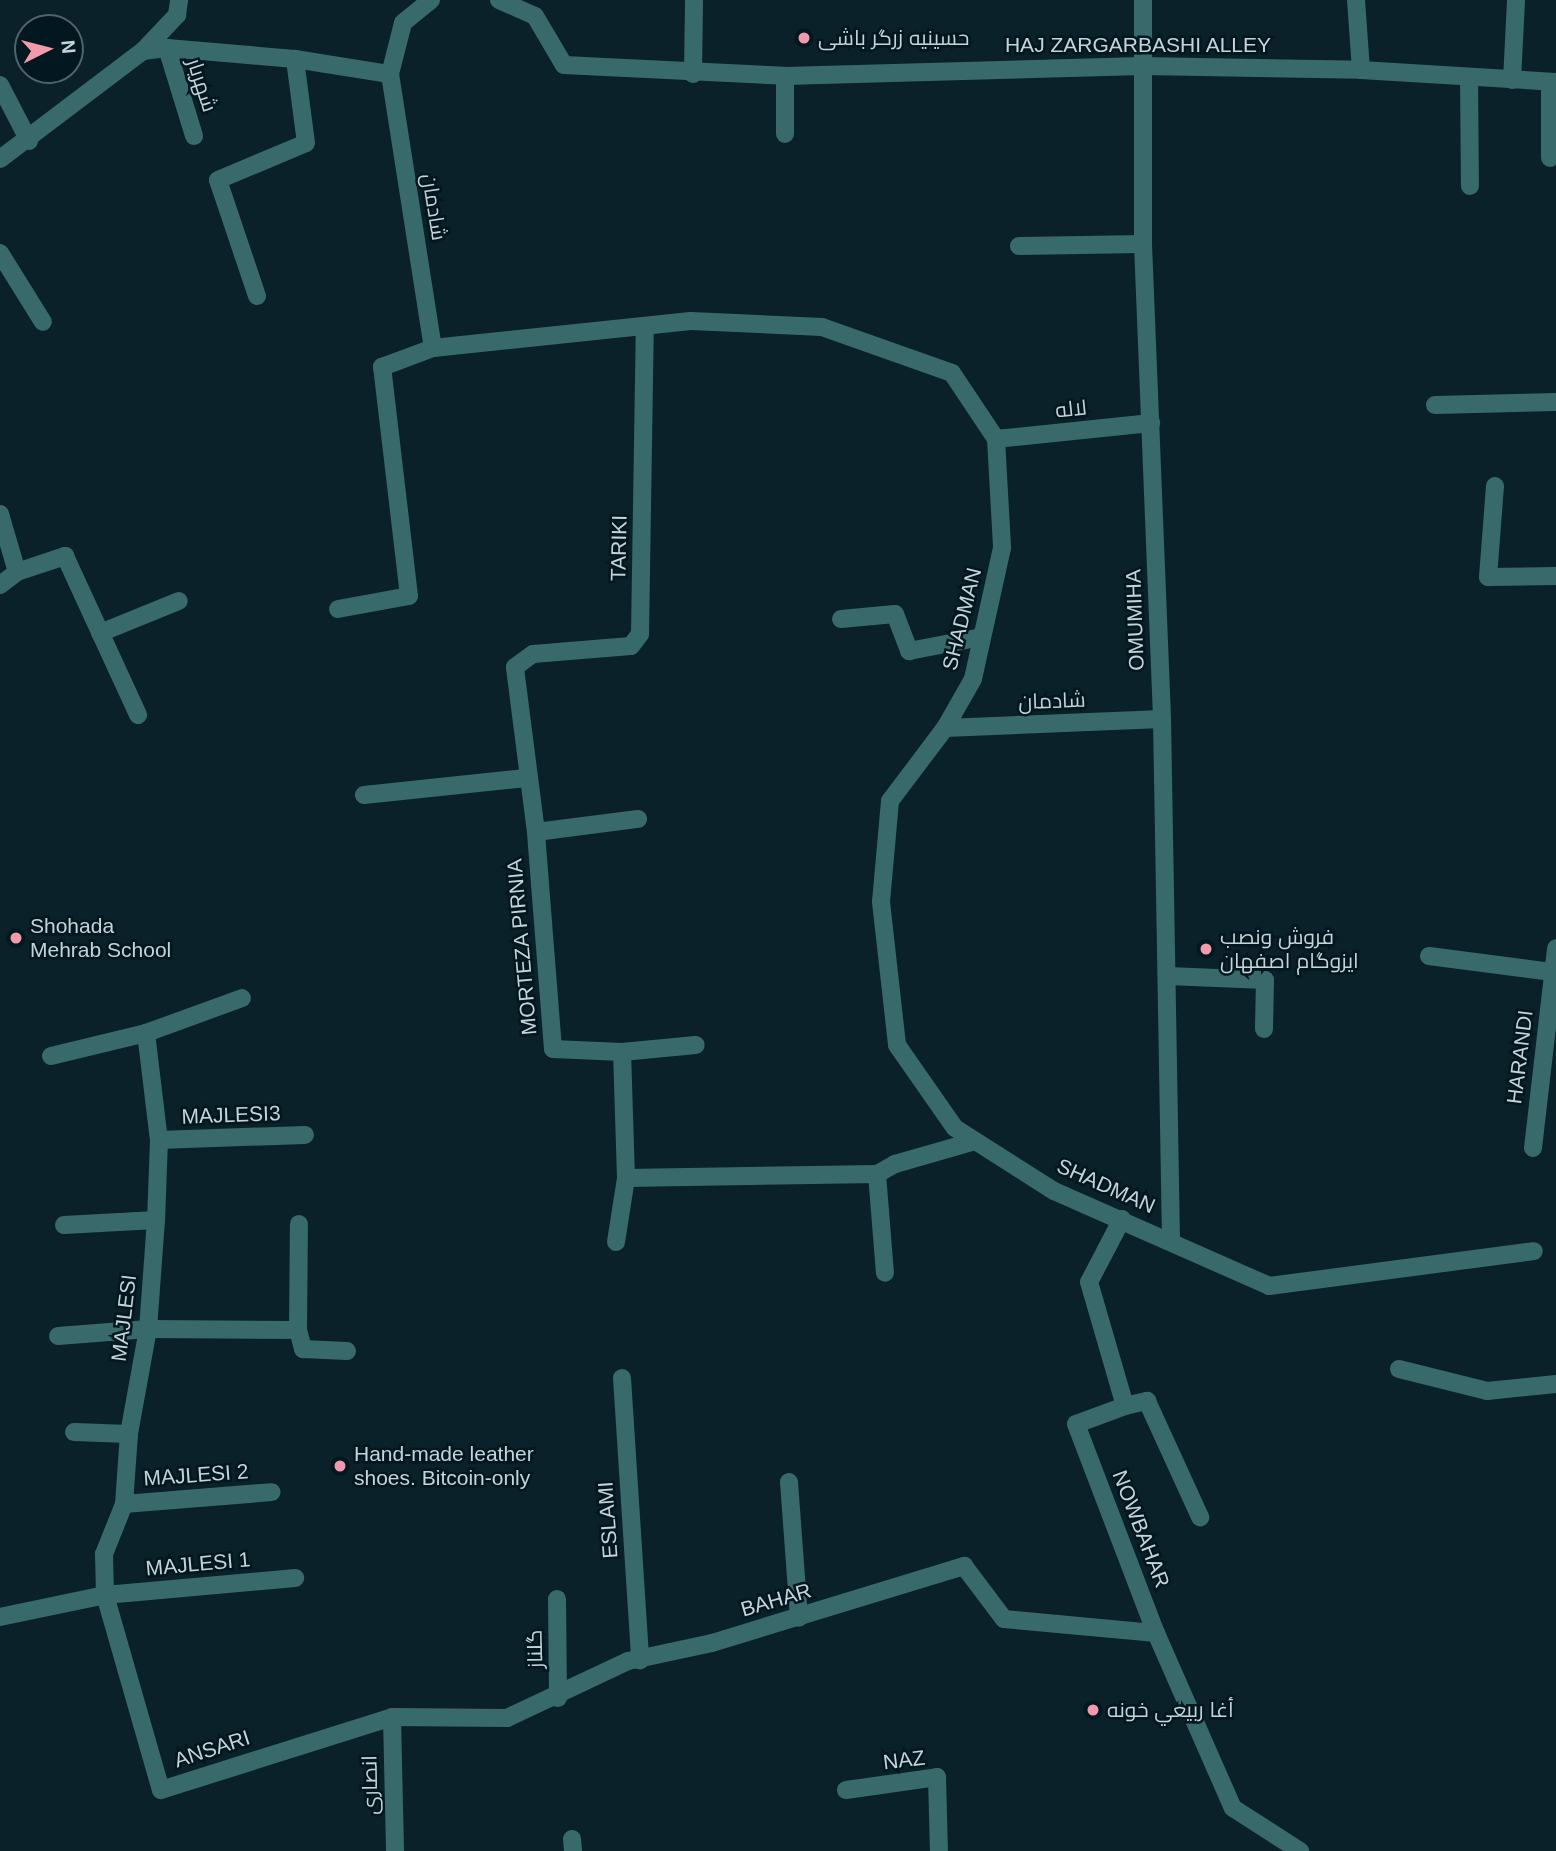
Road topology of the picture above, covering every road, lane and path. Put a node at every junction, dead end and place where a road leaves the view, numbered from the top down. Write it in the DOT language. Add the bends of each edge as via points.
graph roads {
  1 [pos="178,0"];
  2 [pos="431,0"];
  3 [pos="499,0"];
  4 [pos="694,0"];
  5 [pos="1143,0"];
  6 [pos="1356,0"];
  7 [pos="1516,0"];
  8 [pos="167,48"];
  9 [pos="143,51"];
  10 [pos="295,59"];
  11 [pos="1142,66"];
  12 [pos="1361,70"];
  13 [pos="390,74"];
  14 [pos="693,74"];
  15 [pos="785,76"];
  16 [pos="1469,77"];
  17 [pos="1512,80"];
  18 [pos="1553,82"];
  19 [pos="0,85"];
  20 [pos="785,134"];
  21 [pos="194,136"];
  22 [pos="29,141"];
  23 [pos="1550,158"];
  24 [pos="0,159"];
  25 [pos="1470,186"];
  26 [pos="1143,244"];
  27 [pos="1019,246"];
  28 [pos="0,253"];
  29 [pos="257,296"];
  30 [pos="43,321"];
  31 [pos="645,326"];
  32 [pos="433,348"];
  33 [pos="1556,402"];
  34 [pos="1436,405"];
  35 [pos="1151,423"];
  36 [pos="996,439"];
  37 [pos="1495,486"];
  38 [pos="0,514"];
  39 [pos="18,572"];
  40 [pos="1556,576"];
  41 [pos="0,585"];
  42 [pos="179,601"];
  43 [pos="338,608"];
  44 [pos="841,619"];
  45 [pos="100,633"];
  46 [pos="982,637"];
  47 [pos="514,667"];
  48 [pos="138,715"];
  49 [pos="1161,719"];
  50 [pos="945,728"];
  51 [pos="526,778"];
  52 [pos="364,795"];
  53 [pos="638,819"];
  54 [pos="536,832"];
  55 [pos="1556,948"];
  56 [pos="1429,956"];
  57 [pos="1553,972"];
  58 [pos="1168,976"];
  59 [pos="242,998"];
  60 [pos="1264,1028"];
  61 [pos="146,1033"];
  62 [pos="696,1045"];
  63 [pos="622,1052"];
  64 [pos="51,1056"];
  65 [pos="305,1135"];
  66 [pos="159,1140"];
  67 [pos="975,1141"];
  68 [pos="1533,1148"];
  69 [pos="877,1174"];
  70 [pos="626,1178"];
  71 [pos="1122,1219"];
  72 [pos="156,1220"];
  73 [pos="299,1224"];
  74 [pos="64,1225"];
  75 [pos="1171,1240"];
  76 [pos="616,1242"];
  77 [pos="1534,1251"];
  78 [pos="885,1273"];
  79 [pos="148,1329"];
  80 [pos="298,1330"];
  81 [pos="58,1336"];
  82 [pos="347,1352"];
  83 [pos="1399,1368"];
  84 [pos="622,1378"];
  85 [pos="1556,1384"];
  86 [pos="1125,1406"];
  87 [pos="74,1432"];
  88 [pos="129,1434"];
  89 [pos="789,1482"];
  90 [pos="272,1492"];
  91 [pos="124,1504"];
  92 [pos="1200,1517"];
  93 [pos="295,1578"];
  94 [pos="105,1595"];
  95 [pos="557,1599"];
  96 [pos="0,1617"];
  97 [pos="799,1618"];
  98 [pos="1156,1633"];
  99 [pos="640,1660"];
  100 [pos="558,1698"];
  101 [pos="392,1717"];
  102 [pos="846,1790"];
  103 [pos="395,1851"];
  104 [pos="939,1851"];
  105 [pos="1300,1851"];
  1 -- 9 [label="street" via="177,15"];
  2 -- 13 [label="street" via="403,23"];
  3 -- 14 [label="street, HAJ ZARGARBASHI ALLEY" via="535,16 564,65"];
  4 -- 14 [label="street"];
  5 -- 11 [label="street, OMUMIHA"];
  6 -- 12 [label="street"];
  7 -- 17 [label="street"];
  8 -- 9 [label="street"];
  8 -- 10 [label="street"];
  8 -- 21 [label="street, شهریار"];
  9 -- 22 [label="street"];
  10 -- 13 [label="street"];
  10 -- 29 [label="street" via="306,144 218,180"];
  11 -- 12 [label="street, HAJ ZARGARBASHI ALLEY"];
  11 -- 15 [label="street, HAJ ZARGARBASHI ALLEY"];
  11 -- 26 [label="street, OMUMIHA"];
  12 -- 16 [label="street, HAJ ZARGARBASHI ALLEY"];
  13 -- 32 [label="street, شادمان"];
  14 -- 15 [label="street, HAJ ZARGARBASHI ALLEY"];
  15 -- 20 [label="street"];
  16 -- 17 [label="street, HAJ ZARGARBASHI ALLEY"];
  16 -- 25 [label="street"];
  17 -- 18 [label="street, HAJ ZARGARBASHI ALLEY"];
  18 -- 23 [label="street"];
  19 -- 22 [label="street"];
  22 -- 24 [label="street"];
  26 -- 27 [label="street"];
  26 -- 35 [label="street, OMUMIHA"];
  28 -- 30 [label="street"];
  31 -- 32 [label="street"];
  31 -- 36 [label="street" via="691,321 822,327 952,373"];
  31 -- 47 [label="street, TARIKI" via="640,634 631,646 533,654"];
  32 -- 43 [label="street" via="382,367 409,596"];
  33 -- 34 [label="street"];
  35 -- 36 [label="street, لاله"];
  35 -- 49 [label="street, OMUMIHA"];
  36 -- 46 [label="street, SHADMAN" via="1002,548"];
  37 -- 40 [label="street" via="1488,577"];
  38 -- 39 [label="street"];
  39 -- 41 [label="street"];
  39 -- 45 [label="street" via="65,556"];
  42 -- 45 [label="street"];
  44 -- 46 [label="street" via="895,614 909,651"];
  45 -- 48 [label="street"];
  46 -- 50 [label="street, SHADMAN" via="973,679"];
  47 -- 51 [label="street, MORTEZA PIRNIA"];
  49 -- 50 [label="street, شادمان"];
  49 -- 58 [label="street, OMUMIHA"];
  50 -- 67 [label="street, SHADMAN" via="890,801 881,902 897,1045 955,1128"];
  51 -- 52 [label="street"];
  51 -- 54 [label="street, MORTEZA PIRNIA"];
  53 -- 54 [label="street"];
  54 -- 63 [label="street, MORTEZA PIRNIA" via="553,1049"];
  55 -- 57 [label="street, HARANDI"];
  56 -- 57 [label="street"];
  57 -- 68 [label="street, HARANDI"];
  58 -- 60 [label="street" via="1265,980"];
  58 -- 75 [label="street, OMUMIHA"];
  59 -- 61 [label="street"];
  61 -- 64 [label="street"];
  61 -- 66 [label="street, MAJLESI"];
  62 -- 63 [label="street"];
  63 -- 70 [label="street"];
  65 -- 66 [label="street, MAJLESI3"];
  66 -- 72 [label="street, MAJLESI"];
  67 -- 69 [label="street" via="895,1164"];
  67 -- 71 [label="street, SHADMAN" via="1054,1191"];
  69 -- 70 [label="street"];
  69 -- 78 [label="street"];
  70 -- 76 [label="street"];
  71 -- 75 [label="street, SHADMAN"];
  71 -- 86 [label="street" via="1088,1282"];
  72 -- 74 [label="street"];
  72 -- 79 [label="street, MAJLESI"];
  73 -- 80 [label="street"];
  75 -- 77 [label="street, SHADMAN" via="1269,1286"];
  79 -- 80 [label="street"];
  79 -- 81 [label="street"];
  79 -- 88 [label="street, MAJLESI"];
  80 -- 82 [label="street" via="303,1349"];
  83 -- 85 [label="street" via="1488,1391"];
  84 -- 99 [label="street, ESLAMI"];
  86 -- 92 [label="street" via="1147,1401"];
  86 -- 98 [label="street, NOWBAHAR" via="1076,1424"];
  87 -- 88 [label="street"];
  88 -- 91 [label="street, MAJLESI"];
  89 -- 97 [label="street"];
  90 -- 91 [label="street, MAJLESI 2"];
  91 -- 94 [label="street, MAJLESI" via="104,1554"];
  93 -- 94 [label="street, MAJLESI 1"];
  94 -- 96 [label="street"];
  94 -- 101 [label="street, ANSARI" via="161,1790"];
  95 -- 100 [label="street, گلناز"];
  97 -- 98 [label="street, BAHAR" via="964,1566 1004,1619"];
  97 -- 99 [label="street, BAHAR"];
  98 -- 105 [label="street, NOWBAHAR" via="1233,1808"];
  99 -- 100 [label="street, BAHAR" via="628,1661"];
  100 -- 101 [label="street, BAHAR" via="507,1718"];
  101 -- 103 [label="street, انصاری"];
  102 -- 104 [label="street, NAZ" via="937,1777"];
}
